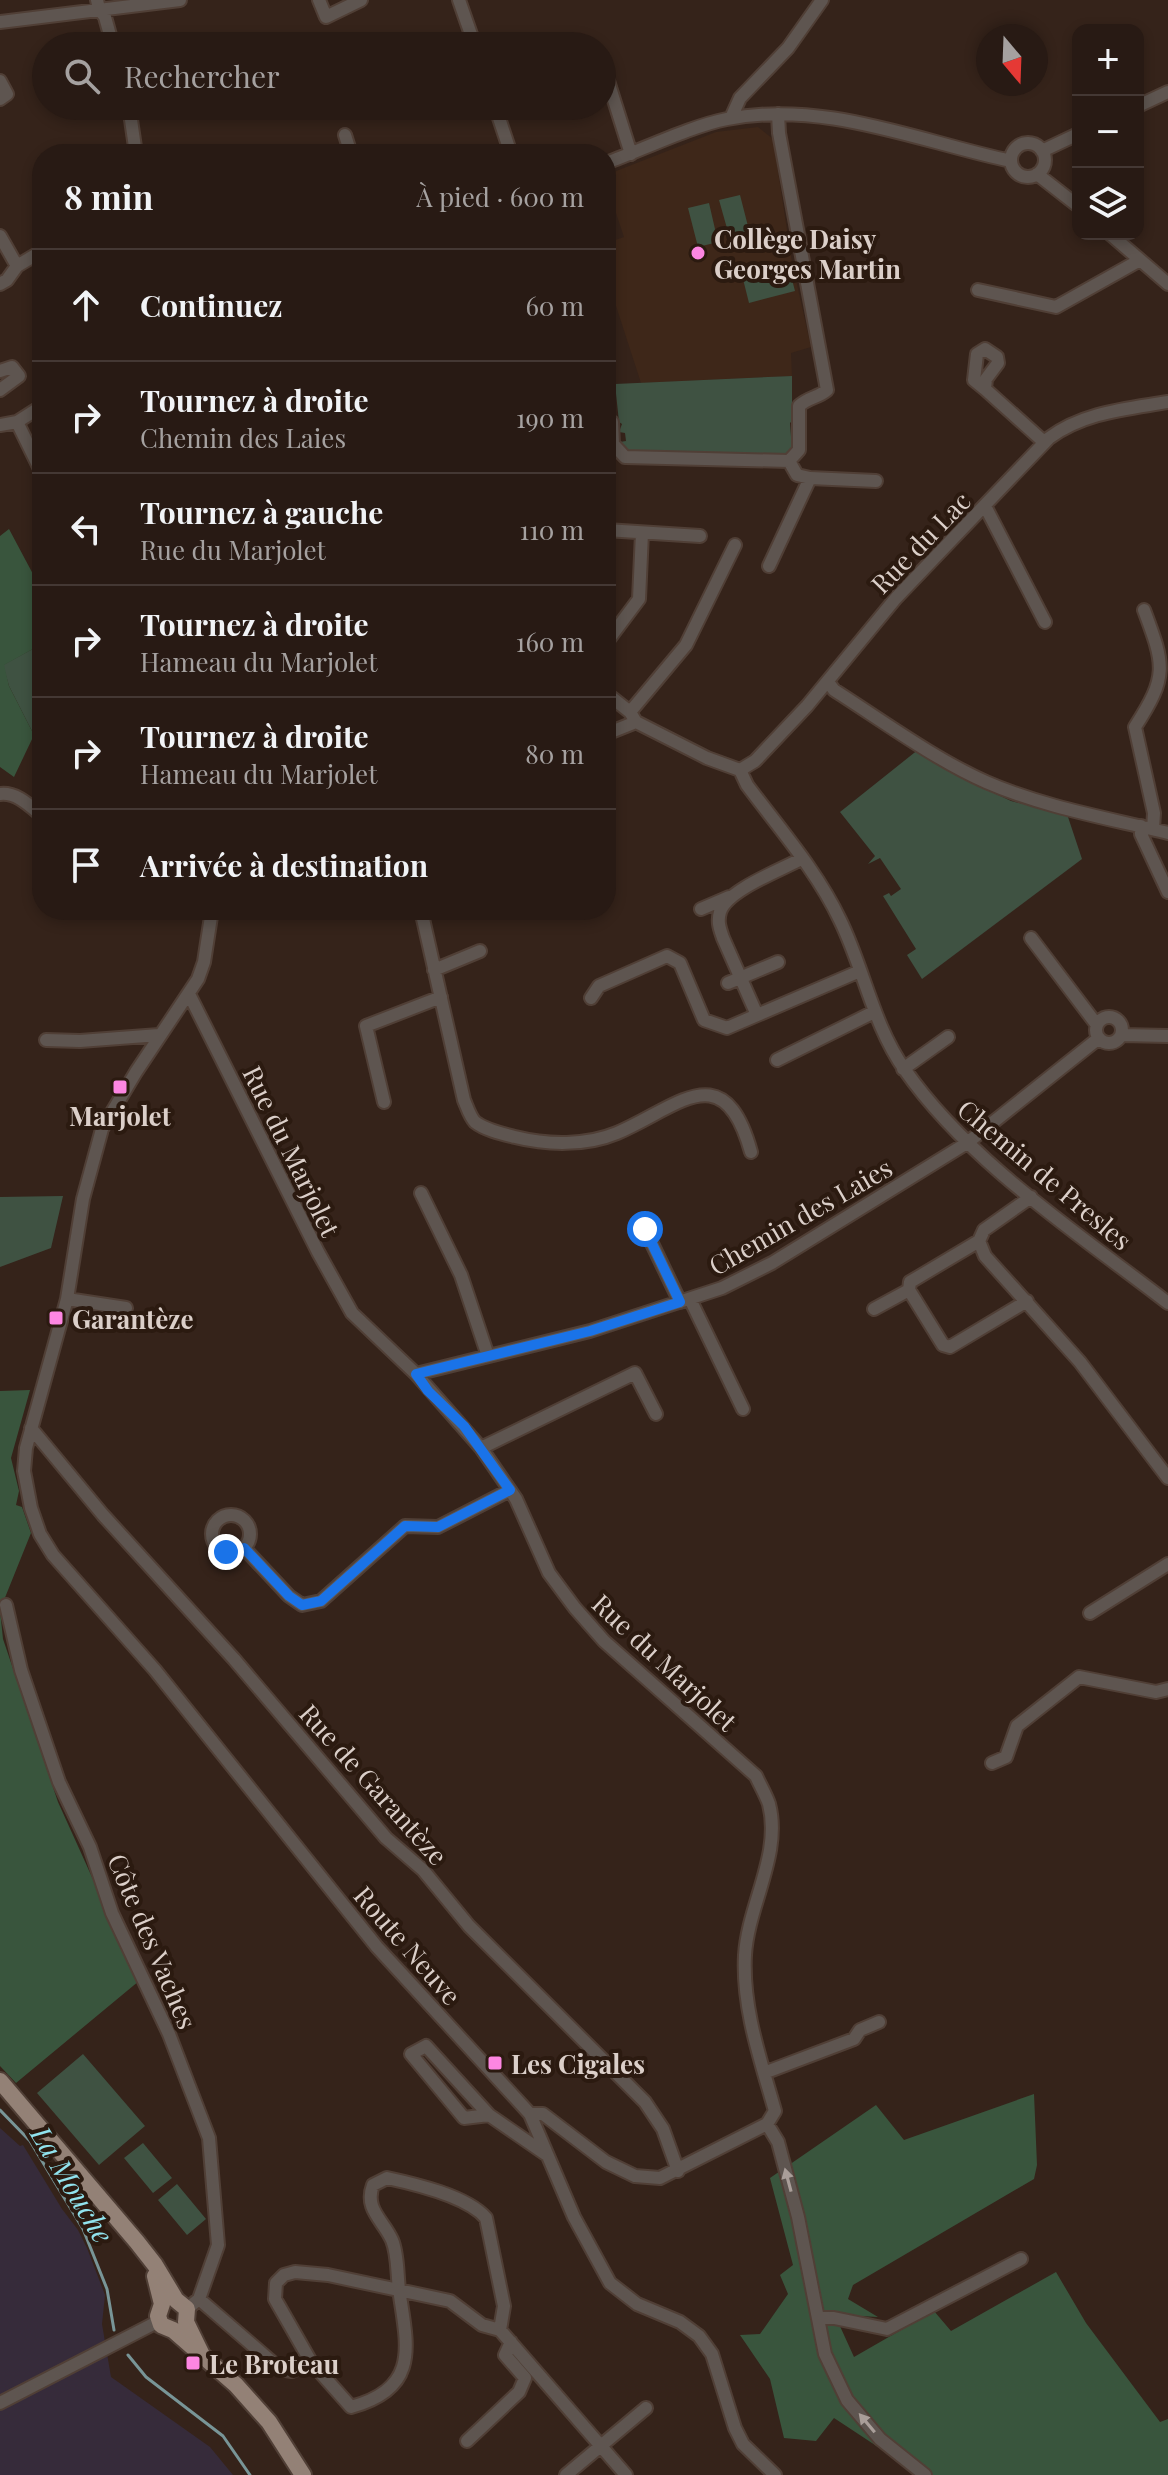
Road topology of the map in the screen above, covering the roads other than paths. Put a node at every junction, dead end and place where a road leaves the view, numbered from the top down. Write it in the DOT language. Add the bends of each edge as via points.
graph roads {
  1 [pos="180,0"];
  2 [pos="319,0"];
  3 [pos="361,0"];
  4 [pos="459,0"];
  5 [pos="822,0"];
  6 [pos="98,4"];
  7 [pos="0,22"];
  8 [pos="109,32"];
  9 [pos="470,32"];
  10 [pos="0,81"];
  11 [pos="1168,92"];
  12 [pos="0,99"];
  13 [pos="1144,103"];
  14 [pos="616,106"];
  15 [pos="778,114"];
  16 [pos="731,118"];
  17 [pos="131,120"];
  18 [pos="500,120"];
  19 [pos="345,135"];
  20 [pos="1072,137"];
  21 [pos="135,144"];
  22 [pos="348,144"];
  23 [pos="508,144"];
  24 [pos="1042,151"];
  25 [pos="631,154"];
  26 [pos="616,159"];
  27 [pos="1011,161"];
  28 [pos="1037,174"];
  29 [pos="1072,201"];
  30 [pos="0,236"];
  31 [pos="1117,240"];
  32 [pos="32,257"];
  33 [pos="1140,260"];
  34 [pos="17,266"];
  35 [pos="0,284"];
  36 [pos="1168,284"];
  37 [pos="978,290"];
  38 [pos="0,371"];
  39 [pos="985,389"];
  40 [pos="0,390"];
  41 [pos="1168,402"];
  42 [pos="32,412"];
  43 [pos="17,422"];
  44 [pos="0,425"];
  45 [pos="1044,442"];
  46 [pos="616,447"];
  47 [pos="32,453"];
  48 [pos="789,461"];
  49 [pos="810,478"];
  50 [pos="876,481"];
  51 [pos="985,506"];
  52 [pos="616,531"];
  53 [pos="642,533"];
  54 [pos="700,536"];
  55 [pos="735,545"];
  56 [pos="769,566"];
  57 [pos="1144,610"];
  58 [pos="1045,622"];
  59 [pos="616,630"];
  60 [pos="828,682"];
  61 [pos="616,702"];
  62 [pos="633,717"];
  63 [pos="616,728"];
  64 [pos="740,770"];
  65 [pos="0,794"];
  66 [pos="32,807"];
  67 [pos="1147,828"];
  68 [pos="1168,833"];
  69 [pos="801,859"];
  70 [pos="1168,892"];
  71 [pos="729,897"];
  72 [pos="701,909"];
  73 [pos="210,920"];
  74 [pos="423,920"];
  75 [pos="1031,938"];
  76 [pos="480,951"];
  77 [pos="778,962"];
  78 [pos="434,970"];
  79 [pos="860,971"];
  80 [pos="734,980"];
  81 [pos="189,994"];
  82 [pos="441,997"];
  83 [pos="591,998"];
  84 [pos="874,1012"];
  85 [pos="757,1015"];
  86 [pos="1098,1032"];
  87 [pos="159,1035"];
  88 [pos="1122,1035"];
  89 [pos="1168,1036"];
  90 [pos="948,1037"];
  91 [pos="46,1040"];
  92 [pos="777,1060"];
  93 [pos="903,1069"];
  94 [pos="384,1102"];
  95 [pos="967,1143"];
  96 [pos="751,1152"];
  97 [pos="421,1193"];
  98 [pos="1031,1197"];
  99 [pos="645,1229"];
  100 [pos="979,1241"];
  101 [pos="909,1290"];
  102 [pos="67,1299"];
  103 [pos="685,1301"];
  104 [pos="1027,1301"];
  105 [pos="1168,1303"];
  106 [pos="126,1308"];
  107 [pos="874,1309"];
  108 [pos="488,1356"];
  109 [pos="416,1374"];
  110 [pos="743,1409"];
  111 [pos="656,1414"];
  112 [pos="31,1428"];
  113 [pos="481,1448"];
  114 [pos="1168,1478"];
  115 [pos="510,1490"];
  116 [pos="244,1548"];
  117 [pos="1168,1564"];
  118 [pos="6,1605"];
  119 [pos="1090,1613"];
  120 [pos="1168,1689"];
  121 [pos="992,1763"];
  122 [pos="879,2022"];
  123 [pos="764,2073"];
  124 [pos="0,2081"];
  125 [pos="530,2114"];
  126 [pos="489,2115"];
  127 [pos="767,2124"];
  128 [pos="550,2157"];
  129 [pos="678,2171"];
  130 [pos="1021,2259"];
  131 [pos="399,2291"];
  132 [pos="177,2312"];
  133 [pos="818,2318"];
  134 [pos="500,2330"];
  135 [pos="511,2342"];
  136 [pos="311,2362"];
  137 [pos="0,2403"];
  138 [pos="646,2408"];
  139 [pos="467,2441"];
  140 [pos="600,2446"];
  141 [pos="301,2474"];
  142 [pos="566,2475"];
  143 [pos="626,2475"];
  144 [pos="775,2475"];
  145 [pos="925,2475"];
  1 -- 6 [label="street"];
  2 -- 3 [label="street" via="326,17"];
  4 -- 9 [label="street"];
  5 -- 16 [label="street" via="788,48 740,98"];
  6 -- 7 [label="street"];
  6 -- 8 [label="street"];
  10 -- 12 [label="street" via="7,94"];
  11 -- 13 [label="street"];
  14 -- 25 [label="street"];
  15 -- 16 [label="street"];
  15 -- 27 [label="street" via="839,118"];
  15 -- 48 [label="street" via="827,390 799,406 799,450"];
  16 -- 25 [label="street"];
  17 -- 21 [label="street"];
  18 -- 23 [label="street"];
  19 -- 22 [label="street"];
  20 -- 24 [label="street"];
  24 -- 27 [label="street" via="1031,143 1022,145"];
  24 -- 28 [label="street" via="1044,166"];
  25 -- 26 [label="street"];
  27 -- 28 [label="street" via="1022,176"];
  28 -- 29 [label="street"];
  30 -- 34 [label="street"];
  31 -- 33 [label="street"];
  32 -- 34 [label="street"];
  33 -- 36 [label="street"];
  33 -- 37 [label="street" via="1056,307"];
  34 -- 35 [label="street"];
  38 -- 40 [label="street" via="12,367 19,376"];
  39 -- 45 [label="street"];
  41 -- 45 [label="street, Rue du Lac" via="1074,421"];
  42 -- 43 [label="street"];
  43 -- 44 [label="street"];
  43 -- 47 [label="street"];
  45 -- 51 [label="street, Rue du Lac"];
  46 -- 48 [label="street" via="625,457"];
  48 -- 49 [label="street" via="797,475"];
  49 -- 50 [label="street"];
  49 -- 56 [label="street"];
  51 -- 58 [label="street"];
  51 -- 60 [label="street, Rue du Lac" via="896,598"];
  52 -- 53 [label="street"];
  53 -- 54 [label="street"];
  53 -- 59 [label="street" via="639,599"];
  55 -- 62 [label="street" via="686,645"];
  57 -- 67 [label="street" via="1163,662 1162,687 1135,727 1154,813"];
  60 -- 64 [label="street, Rue du Lac" via="755,761"];
  60 -- 67 [label="street" via="901,733 989,783 1041,802"];
  61 -- 62 [label="street"];
  62 -- 63 [label="street"];
  62 -- 64 [label="street"];
  64 -- 69 [label="street, Chemin de Presles"];
  65 -- 66 [label="street" via="8,793"];
  67 -- 68 [label="street"];
  67 -- 70 [label="street" via="1141,834"];
  69 -- 71 [label="street"];
  69 -- 79 [label="street, Chemin de Presles" via="827,894"];
  71 -- 72 [label="street"];
  71 -- 80 [label="street" via="718,924"];
  73 -- 81 [label="street, Route Neuve" via="204,962"];
  74 -- 78 [label="street"];
  75 -- 86 [label="street"];
  76 -- 78 [label="street"];
  77 -- 80 [label="street"];
  78 -- 82 [label="street"];
  79 -- 84 [label="street, Chemin de Presles"];
  79 -- 85 [label="street"];
  80 -- 85 [label="street"];
  81 -- 87 [label="street, Route Neuve"];
  81 -- 109 [label="street, Rue du Marjolet" via="349,1308"];
  82 -- 94 [label="street" via="366,1026"];
  82 -- 96 [label="street" via="464,1100 474,1121 542,1143 577,1142 615,1134 682,1099 712,1094 731,1105"];
  83 -- 85 [label="street" via="599,986 667,956 680,963 704,1020 727,1028"];
  84 -- 92 [label="street"];
  84 -- 93 [label="street, Chemin de Presles"];
  86 -- 88 [label="street" via="1112,1043"];
  86 -- 88 [label="street" via="1102,1018 1114,1017 1121,1022"];
  86 -- 95 [label="street, Chemin des Laies"];
  87 -- 91 [label="street"];
  87 -- 102 [label="street, Route Neuve" via="102,1129 83,1199"];
  88 -- 89 [label="street"];
  90 -- 93 [label="street"];
  93 -- 95 [label="street, Chemin de Presles"];
  95 -- 98 [label="street, Chemin de Presles"];
  95 -- 103 [label="street, Chemin des Laies" via="772,1263"];
  97 -- 108 [label="street" via="461,1275"];
  98 -- 100 [label="street" via="984,1230"];
  98 -- 105 [label="street, Chemin de Presles"];
  99 -- 103 [label="street"];
  100 -- 101 [label="street" via="910,1282"];
  100 -- 104 [label="street" via="985,1256"];
  101 -- 104 [label="street" via="943,1345 950,1347"];
  101 -- 107 [label="street"];
  102 -- 106 [label="street"];
  102 -- 112 [label="street, Route Neuve"];
  103 -- 108 [label="street, Chemin des Laies"];
  103 -- 110 [label="street"];
  104 -- 114 [label="street"];
  108 -- 109 [label="street, Chemin des Laies"];
  109 -- 113 [label="street, Rue du Marjolet"];
  111 -- 113 [label="street" via="635,1373"];
  112 -- 125 [label="street, Route Neuve" via="24,1460 26,1489 46,1545 155,1670 377,1947"];
  112 -- 129 [label="street, Rue de Garantèze" via="378,1830 423,1870 469,1926 645,2102 663,2129"];
  113 -- 115 [label="street, Rue du Marjolet"];
  115 -- 116 [label="street" via="438,1527 405,1526 321,1601 302,1605"];
  115 -- 123 [label="street, Rue du Marjolet" via="549,1573 575,1608 604,1641 756,1776 769,1803 768,1855 748,1925 745,1958 752,2027"];
  117 -- 119 [label="street"];
  118 -- 132 [label="street, Côte des Vaches" via="21,1670 59,1782 209,2138 218,2245"];
  120 -- 121 [label="street" via="1156,1692 1079,1677 1017,1726 1006,1757"];
  122 -- 123 [label="street" via="860,2030 854,2039"];
  123 -- 127 [label="street, Rue du Marjolet" via="775,2111"];
  124 -- 132 [label="main road" via="150,2259"];
  125 -- 128 [label="street, Route Neuve"];
  125 -- 129 [label="street" via="543,2114 606,2162 635,2176 660,2178"];
  126 -- 126 [label="street" via="426,2046 411,2054 464,2118"];
  126 -- 128 [label="street"];
  127 -- 129 [label="street"];
  133 -- 127 [label="street, Rue du Marjolet, one-way" via="794,2202 778,2142"];
  128 -- 144 [label="street, Route Neuve" via="574,2217 610,2283 637,2304 699,2336 712,2354 743,2444"];
  130 -- 133 [label="street" via="887,2329"];
  131 -- 134 [label="street" via="450,2301 482,2325"];
  131 -- 134 [label="street" via="393,2242 370,2206 373,2185 387,2178 459,2200 486,2218 504,2306"];
  131 -- 136 [label="street" via="406,2365 391,2386 351,2407"];
  131 -- 136 [label="street" via="328,2275 284,2275 276,2283 275,2299"];
  132 -- 136 [label="street" via="280,2369 292,2371"];
  132 -- 137 [label="street"];
  132 -- 141 [label="main road" via="202,2355 269,2422"];
  145 -- 133 [label="street, Rue du Marjolet, one-way" via="880,2439 847,2400 825,2354"];
  134 -- 135 [label="street"];
  135 -- 139 [label="street" via="505,2355 525,2378 519,2392"];
  135 -- 140 [label="street"];
  138 -- 140 [label="street"];
  140 -- 142 [label="street"];
  140 -- 143 [label="street"];
}
